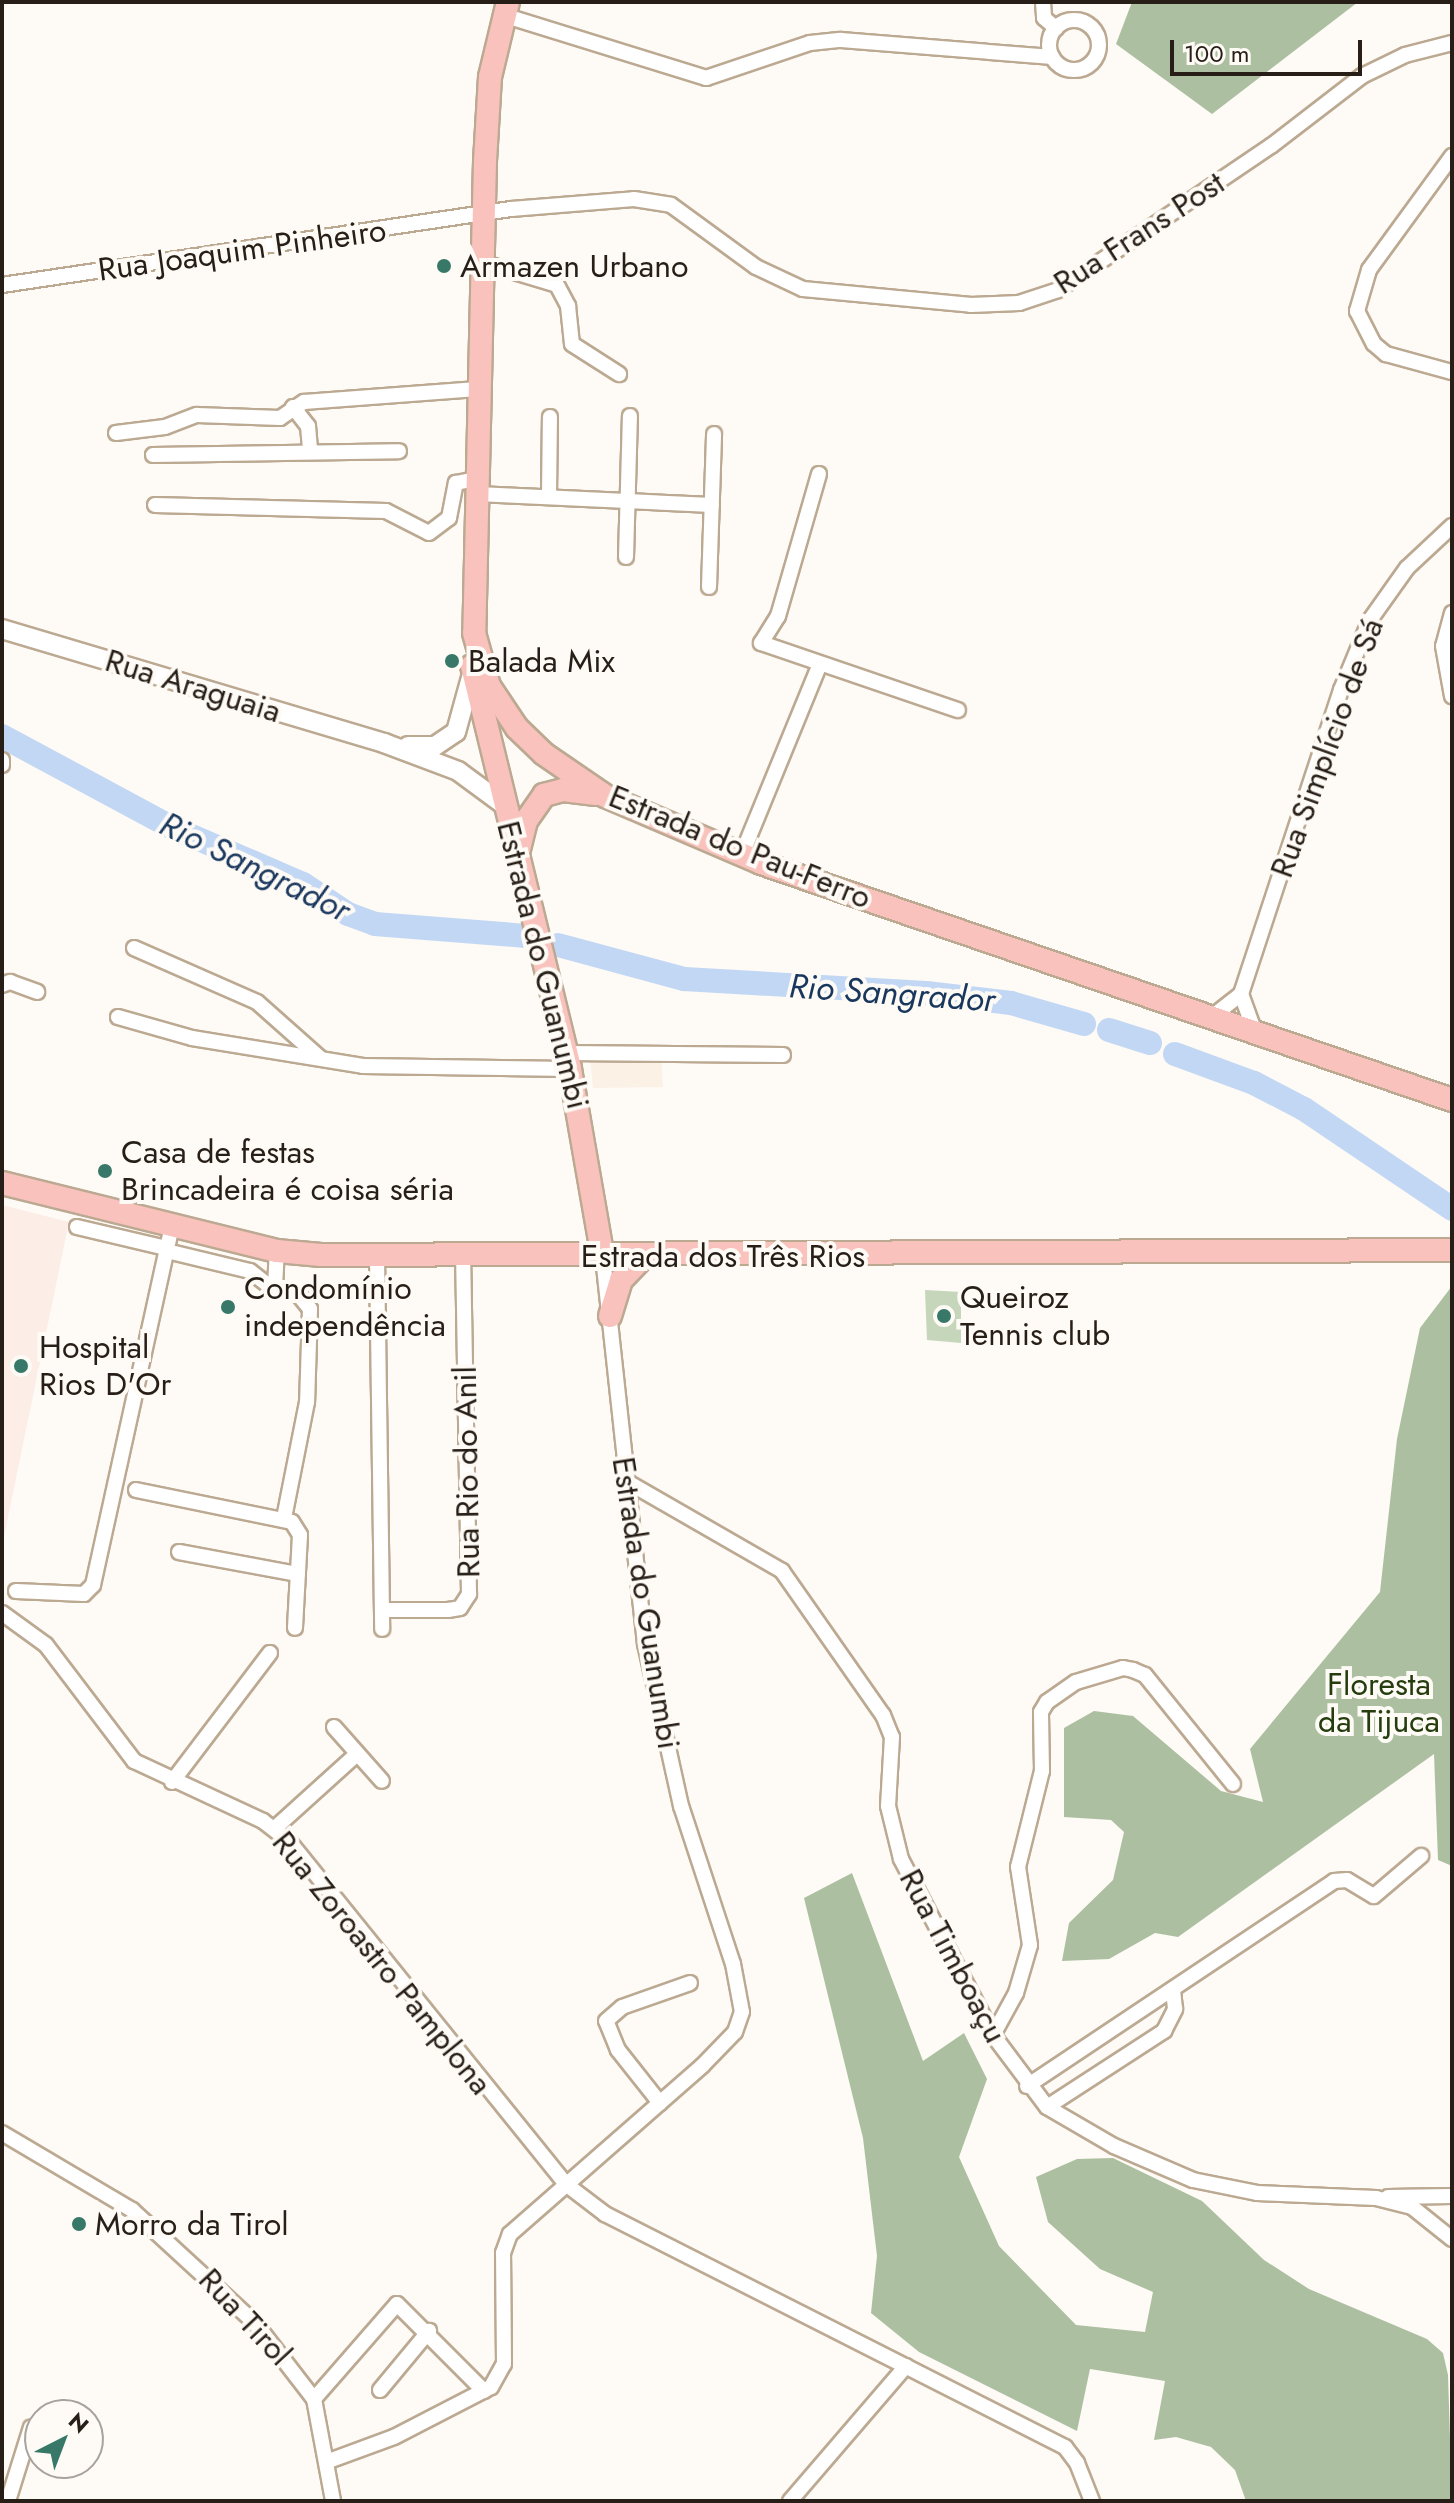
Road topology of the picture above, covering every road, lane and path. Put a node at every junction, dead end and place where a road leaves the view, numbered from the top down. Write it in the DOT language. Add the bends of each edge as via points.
graph roads {
  1 [pos="1043,2"];
  2 [pos="506,8"];
  3 [pos="1056,28"];
  4 [pos="1452,43"];
  5 [pos="1052,57"];
  6 [pos="1452,156"];
  7 [pos="482,214"];
  8 [pos="481,262"];
  9 [pos="2,285"];
  10 [pos="1452,372"];
  11 [pos="619,374"];
  12 [pos="478,389"];
  13 [pos="293,407"];
  14 [pos="630,416"];
  15 [pos="550,417"];
  16 [pos="116,433"];
  17 [pos="714,434"];
  18 [pos="310,450"];
  19 [pos="399,451"];
  20 [pos="153,455"];
  21 [pos="819,474"];
  22 [pos="477,486"];
  23 [pos="549,495"];
  24 [pos="629,497"];
  25 [pos="155,505"];
  26 [pos="712,505"];
  27 [pos="1452,526"];
  28 [pos="626,557"];
  29 [pos="709,587"];
  30 [pos="1452,613"];
  31 [pos="2,629"];
  32 [pos="474,633"];
  33 [pos="820,664"];
  34 [pos="472,674"];
  35 [pos="1452,696"];
  36 [pos="958,710"];
  37 [pos="384,743"];
  38 [pos="605,796"];
  39 [pos="503,804"];
  40 [pos="519,849"];
  41 [pos="742,854"];
  42 [pos="134,948"];
  43 [pos="2,985"];
  44 [pos="37,992"];
  45 [pos="1241,994"];
  46 [pos="1213,1016"];
  47 [pos="118,1017"];
  48 [pos="1254,1030"];
  49 [pos="783,1055"];
  50 [pos="320,1059"];
  51 [pos="568,1061"];
  52 [pos="1452,1100"];
  53 [pos="2,1183"];
  54 [pos="601,1223"];
  55 [pos="77,1227"];
  56 [pos="171,1242"];
  57 [pos="1452,1250"];
  58 [pos="277,1251"];
  59 [pos="377,1256"];
  60 [pos="463,1256"];
  61 [pos="543,1256"];
  62 [pos="648,1257"];
  63 [pos="603,1258"];
  64 [pos="275,1287"];
  65 [pos="610,1316"];
  66 [pos="624,1480"];
  67 [pos="136,1490"];
  68 [pos="284,1518"];
  69 [pos="179,1552"];
  70 [pos="298,1574"];
  71 [pos="16,1591"];
  72 [pos="382,1610"];
  73 [pos="2,1613"];
  74 [pos="295,1628"];
  75 [pos="382,1629"];
  76 [pos="270,1653"];
  77 [pos="334,1727"];
  78 [pos="357,1754"];
  79 [pos="382,1781"];
  80 [pos="172,1782"];
  81 [pos="1233,1784"];
  82 [pos="275,1828"];
  83 [pos="1421,1856"];
  84 [pos="690,1983"];
  85 [pos="1173,1991"];
  86 [pos="993,2035"];
  87 [pos="1027,2086"];
  88 [pos="660,2103"];
  89 [pos="1047,2107"];
  90 [pos="2,2133"];
  91 [pos="567,2185"];
  92 [pos="1452,2196"];
  93 [pos="1376,2198"];
  94 [pos="1452,2239"];
  95 [pos="429,2331"];
  96 [pos="906,2366"];
  97 [pos="380,2390"];
  98 [pos="484,2391"];
  99 [pos="314,2399"];
  100 [pos="24,2450"];
  101 [pos="326,2462"];
  102 [pos="1090,2499"];
  103 [pos="8,2501"];
  104 [pos="333,2501"];
  105 [pos="790,2501"];
  1 -- 3 [label="street" via="1044,18"];
  2 -- 5 [label="street" via="706,78 810,43 841,40"];
  2 -- 7 [label="main road, Estrada do Pau-Ferro" via="490,77"];
  3 -- 5 [label="street" via="1050,41"];
  3 -- 5 [label="street" via="1070,21 1085,23 1096,34 1099,49 1092,63 1078,70 1063,67"];
  4 -- 7 [label="street, Rua Frans Post" via="1405,55 1362,76 1271,146 1058,290 1019,303 971,305 803,289 770,276 684,212 655,201"];
  6 -- 10 [label="street" via="1369,270 1357,311 1374,344 1386,354"];
  7 -- 8 [label="main road, Estrada do Pau-Ferro"];
  7 -- 9 [label="street, Rua Joaquim Pinheiro"];
  8 -- 11 [label="street" via="557,285 568,306 572,344"];
  8 -- 12 [label="main road, Estrada do Pau-Ferro"];
  12 -- 13 [label="street"];
  12 -- 22 [label="main road, Estrada do Pau-Ferro"];
  13 -- 16 [label="street" via="280,418 197,415 165,427"];
  13 -- 18 [label="street" via="308,426"];
  14 -- 24 [label="street"];
  15 -- 23 [label="street"];
  17 -- 26 [label="street"];
  18 -- 19 [label="street"];
  18 -- 20 [label="street" via="268,457"];
  21 -- 33 [label="street" via="778,616 761,643"];
  22 -- 23 [label="street"];
  22 -- 25 [label="street" via="456,483 449,518 429,533 386,511"];
  22 -- 32 [label="main road, Estrada do Pau-Ferro"];
  23 -- 24 [label="street"];
  24 -- 26 [label="street"];
  24 -- 28 [label="street"];
  26 -- 29 [label="street"];
  27 -- 45 [label="street, Rua Simplício de Sá" via="1407,568 1370,620 1341,690"];
  30 -- 35 [label="street" via="1443,646"];
  31 -- 37 [label="street, Rua Araguaia"];
  32 -- 34 [label="main road, Estrada do Guanumbi"];
  32 -- 38 [label="main road, Estrada do Pau-Ferro" via="489,686 517,728 544,754"];
  33 -- 36 [label="street"];
  33 -- 41 [label="street"];
  34 -- 37 [label="street, Rua Araguaia" via="460,722 447,741 418,748"];
  34 -- 39 [label="main road, Estrada do Guanumbi"];
  37 -- 39 [label="street, Rua Araguaia" via="458,771"];
  38 -- 40 [label="main road" via="572,790 544,795 526,821"];
  38 -- 41 [label="main road, Estrada do Pau-Ferro"];
  39 -- 40 [label="main road, Estrada do Guanumbi"];
  40 -- 51 [label="main road, Estrada do Guanumbi"];
  41 -- 46 [label="main road, Estrada do Pau-Ferro"];
  42 -- 50 [label="street" via="257,1002"];
  43 -- 44 [label="street" via="10,982"];
  45 -- 46 [label="street"];
  45 -- 48 [label="street"];
  46 -- 48 [label="main road, Estrada do Pau-Ferro"];
  47 -- 50 [label="street" via="192,1038"];
  48 -- 52 [label="main road, Estrada do Pau-Ferro"];
  49 -- 51 [label="street"];
  50 -- 51 [label="street" via="401,1070"];
  51 -- 54 [label="main road, Estrada do Guanumbi"];
  53 -- 56 [label="main road, Estrada dos Três Rios"];
  54 -- 61 [label="main road" via="582,1244"];
  54 -- 62 [label="main road" via="625,1247"];
  54 -- 63 [label="main road, Estrada do Guanumbi"];
  55 -- 56 [label="street"];
  56 -- 58 [label="main road, Estrada dos Três Rios"];
  56 -- 64 [label="street" via="250,1271"];
  56 -- 71 [label="street" via="93,1585 84,1594"];
  57 -- 62 [label="main road, Estrada dos Três Rios"];
  58 -- 59 [label="main road, Estrada dos Três Rios"];
  58 -- 64 [label="street"];
  59 -- 60 [label="main road, Estrada dos Três Rios"];
  59 -- 72 [label="street"];
  60 -- 61 [label="main road, Estrada dos Três Rios"];
  60 -- 72 [label="street, Rua Rio do Anil" via="469,1594 460,1608"];
  61 -- 63 [label="main road, Estrada dos Três Rios"];
  62 -- 63 [label="main road, Estrada dos Três Rios"];
  62 -- 65 [label="main road" via="621,1280"];
  63 -- 65 [label="street, Estrada do Guanumbi"];
  64 -- 68 [label="street" via="298,1294 310,1309 307,1402"];
  65 -- 66 [label="street, Estrada do Guanumbi"];
  66 -- 86 [label="street, Rua Timboaçu" via="782,1571 883,1715 892,1737 888,1806 901,1859"];
  66 -- 88 [label="street, Estrada do Guanumbi" via="645,1644 668,1757 742,2012 735,2032"];
  67 -- 68 [label="street"];
  68 -- 70 [label="street" via="300,1535"];
  69 -- 70 [label="street"];
  70 -- 74 [label="street"];
  72 -- 75 [label="street"];
  73 -- 80 [label="street, Rua Zoroastro Pamplona" via="46,1645 134,1761"];
  76 -- 80 [label="street"];
  77 -- 78 [label="street"];
  78 -- 79 [label="street"];
  78 -- 82 [label="street"];
  80 -- 82 [label="street, Rua Zoroastro Pamplona"];
  81 -- 86 [label="street" via="1145,1675 1123,1668 1076,1682 1047,1702 1041,1712 1042,1771 1018,1867 1030,1945 1016,1993"];
  82 -- 91 [label="street, Rua Zoroastro Pamplona"];
  83 -- 85 [label="street" via="1374,1896 1347,1880 1334,1881"];
  84 -- 88 [label="street" via="622,2007 606,2021 612,2042"];
  85 -- 87 [label="street"];
  85 -- 89 [label="street" via="1175,2009 1164,2031"];
  86 -- 87 [label="street, Rua Timboaçu"];
  87 -- 89 [label="street, Rua Timboaçu"];
  88 -- 91 [label="street, Estrada do Guanumbi"];
  89 -- 93 [label="street, Rua Timboaçu" via="1157,2167 1224,2189"];
  90 -- 99 [label="street, Rua Tirol" via="96,2186 164,2235 256,2324"];
  91 -- 96 [label="street" via="605,2214"];
  91 -- 98 [label="street, Estrada do Guanumbi" via="507,2242 504,2364"];
  92 -- 93 [label="street"];
  93 -- 94 [label="street, Rua Timboaçu" via="1412,2207"];
  95 -- 97 [label="street"];
  95 -- 98 [label="street"];
  95 -- 99 [label="street" via="397,2304"];
  96 -- 102 [label="street" via="1065,2447"];
  96 -- 105 [label="street"];
  98 -- 101 [label="street" via="394,2437"];
  99 -- 101 [label="street, Rua Tirol"];
  100 -- 103 [label="street"];
  101 -- 104 [label="street, Rua Tirol"];
}
